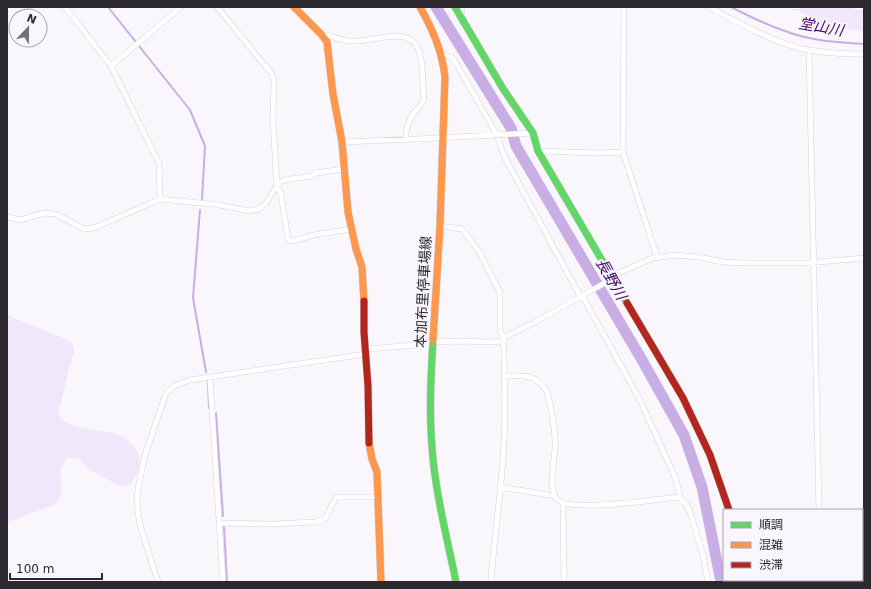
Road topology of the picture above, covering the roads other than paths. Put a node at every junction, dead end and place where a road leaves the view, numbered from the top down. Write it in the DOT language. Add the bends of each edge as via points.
graph roads {
  1 [pos="65,7"];
  2 [pos="181,7"];
  3 [pos="217,7"];
  4 [pos="294,7"];
  5 [pos="420,7"];
  6 [pos="455,7"];
  7 [pos="462,7"];
  8 [pos="624,7"];
  9 [pos="709,7"];
  10 [pos="794,7"];
  11 [pos="800,7"];
  12 [pos="854,7"];
  13 [pos="864,8"];
  14 [pos="461,17"];
  15 [pos="325,38"];
  16 [pos="809,50"];
  17 [pos="442,54"];
  18 [pos="864,54"];
  19 [pos="111,66"];
  20 [pos="530,133"];
  21 [pos="498,135"];
  22 [pos="443,137"];
  23 [pos="406,140"];
  24 [pos="342,142"];
  25 [pos="538,150"];
  26 [pos="623,152"];
  27 [pos="344,169"];
  28 [pos="277,186"];
  29 [pos="160,199"];
  30 [pos="7,217"];
  31 [pos="440,226"];
  32 [pos="352,229"];
  33 [pos="657,257"];
  34 [pos="864,258"];
  35 [pos="813,262"];
  36 [pos="613,277"];
  37 [pos="582,295"];
  38 [pos="503,339"];
  39 [pos="433,342"];
  40 [pos="366,351"];
  41 [pos="504,376"];
  42 [pos="210,378"];
  43 [pos="500,487"];
  44 [pos="555,496"];
  45 [pos="678,496"];
  46 [pos="378,497"];
  47 [pos="562,504"];
  48 [pos="729,509"];
  49 [pos="819,509"];
  50 [pos="220,523"];
  51 [pos="158,582"];
  52 [pos="223,582"];
  53 [pos="381,582"];
  54 [pos="456,582"];
  55 [pos="491,582"];
  56 [pos="564,582"];
  57 [pos="708,582"];
  1 -- 19 [label="street"];
  2 -- 19 [label="street"];
  3 -- 28 [label="street" via="274,80 273,121"];
  4 -- 15 [label="street"];
  5 -- 17 [label="street, 本加布里停車場線" via="438,39"];
  6 -- 14 [label="street"];
  7 -- 14 [label="street"];
  8 -- 26 [label="street"];
  9 -- 16 [label="street" via="766,35"];
  10 -- 11 [label="street"];
  12 -- 13 [label="street"];
  14 -- 20 [label="street"];
  15 -- 23 [label="street" via="327,35 355,42 386,36 402,37 413,42 421,59 424,98 410,122"];
  15 -- 24 [label="street"];
  16 -- 18 [label="street"];
  16 -- 35 [label="street"];
  17 -- 21 [label="street" via="453,58"];
  17 -- 22 [label="street, 本加布里停車場線" via="445,77"];
  19 -- 29 [label="street" via="159,163"];
  20 -- 21 [label="street"];
  20 -- 25 [label="street"];
  21 -- 22 [label="street"];
  21 -- 37 [label="street" via="504,156"];
  22 -- 23 [label="street"];
  22 -- 31 [label="street, 本加布里停車場線"];
  23 -- 24 [label="street"];
  24 -- 27 [label="street"];
  25 -- 26 [label="street"];
  25 -- 36 [label="street"];
  26 -- 33 [label="street"];
  27 -- 28 [label="street" via="315,172 312,176 282,181"];
  27 -- 32 [label="street"];
  28 -- 29 [label="street" via="266,203 259,209 248,211 220,205"];
  28 -- 32 [label="street" via="281,194 288,240"];
  29 -- 30 [label="street" via="88,229 56,214 20,220"];
  31 -- 38 [label="street" via="462,230 478,250 500,292 500,329"];
  31 -- 39 [label="street, 本加布里停車場線"];
  32 -- 40 [label="street" via="362,267"];
  33 -- 35 [label="street" via="675,255 747,263"];
  33 -- 36 [label="street"];
  34 -- 35 [label="street"];
  35 -- 49 [label="street"];
  36 -- 37 [label="street"];
  36 -- 48 [label="street" via="683,398 710,455"];
  37 -- 38 [label="street"];
  37 -- 45 [label="street" via="640,400 675,477"];
  38 -- 39 [label="street" via="488,342"];
  38 -- 41 [label="street"];
  39 -- 40 [label="street"];
  39 -- 54 [label="street, 本加布里停車場線" via="432,447 438,493"];
  40 -- 42 [label="street"];
  40 -- 46 [label="street" via="368,440 377,472"];
  41 -- 43 [label="street" via="504,440"];
  41 -- 44 [label="street" via="534,378 547,392 555,438 552,477"];
  42 -- 50 [label="street"];
  42 -- 51 [label="street" via="190,380 166,393 145,455 138,484 138,512"];
  43 -- 44 [label="street"];
  43 -- 55 [label="street"];
  44 -- 47 [label="street"];
  45 -- 47 [label="street" via="593,505"];
  45 -- 57 [label="street" via="690,512 703,554"];
  46 -- 50 [label="street" via="338,497 325,519 315,522"];
  46 -- 53 [label="street"];
  47 -- 56 [label="street"];
  50 -- 52 [label="street"];
}
